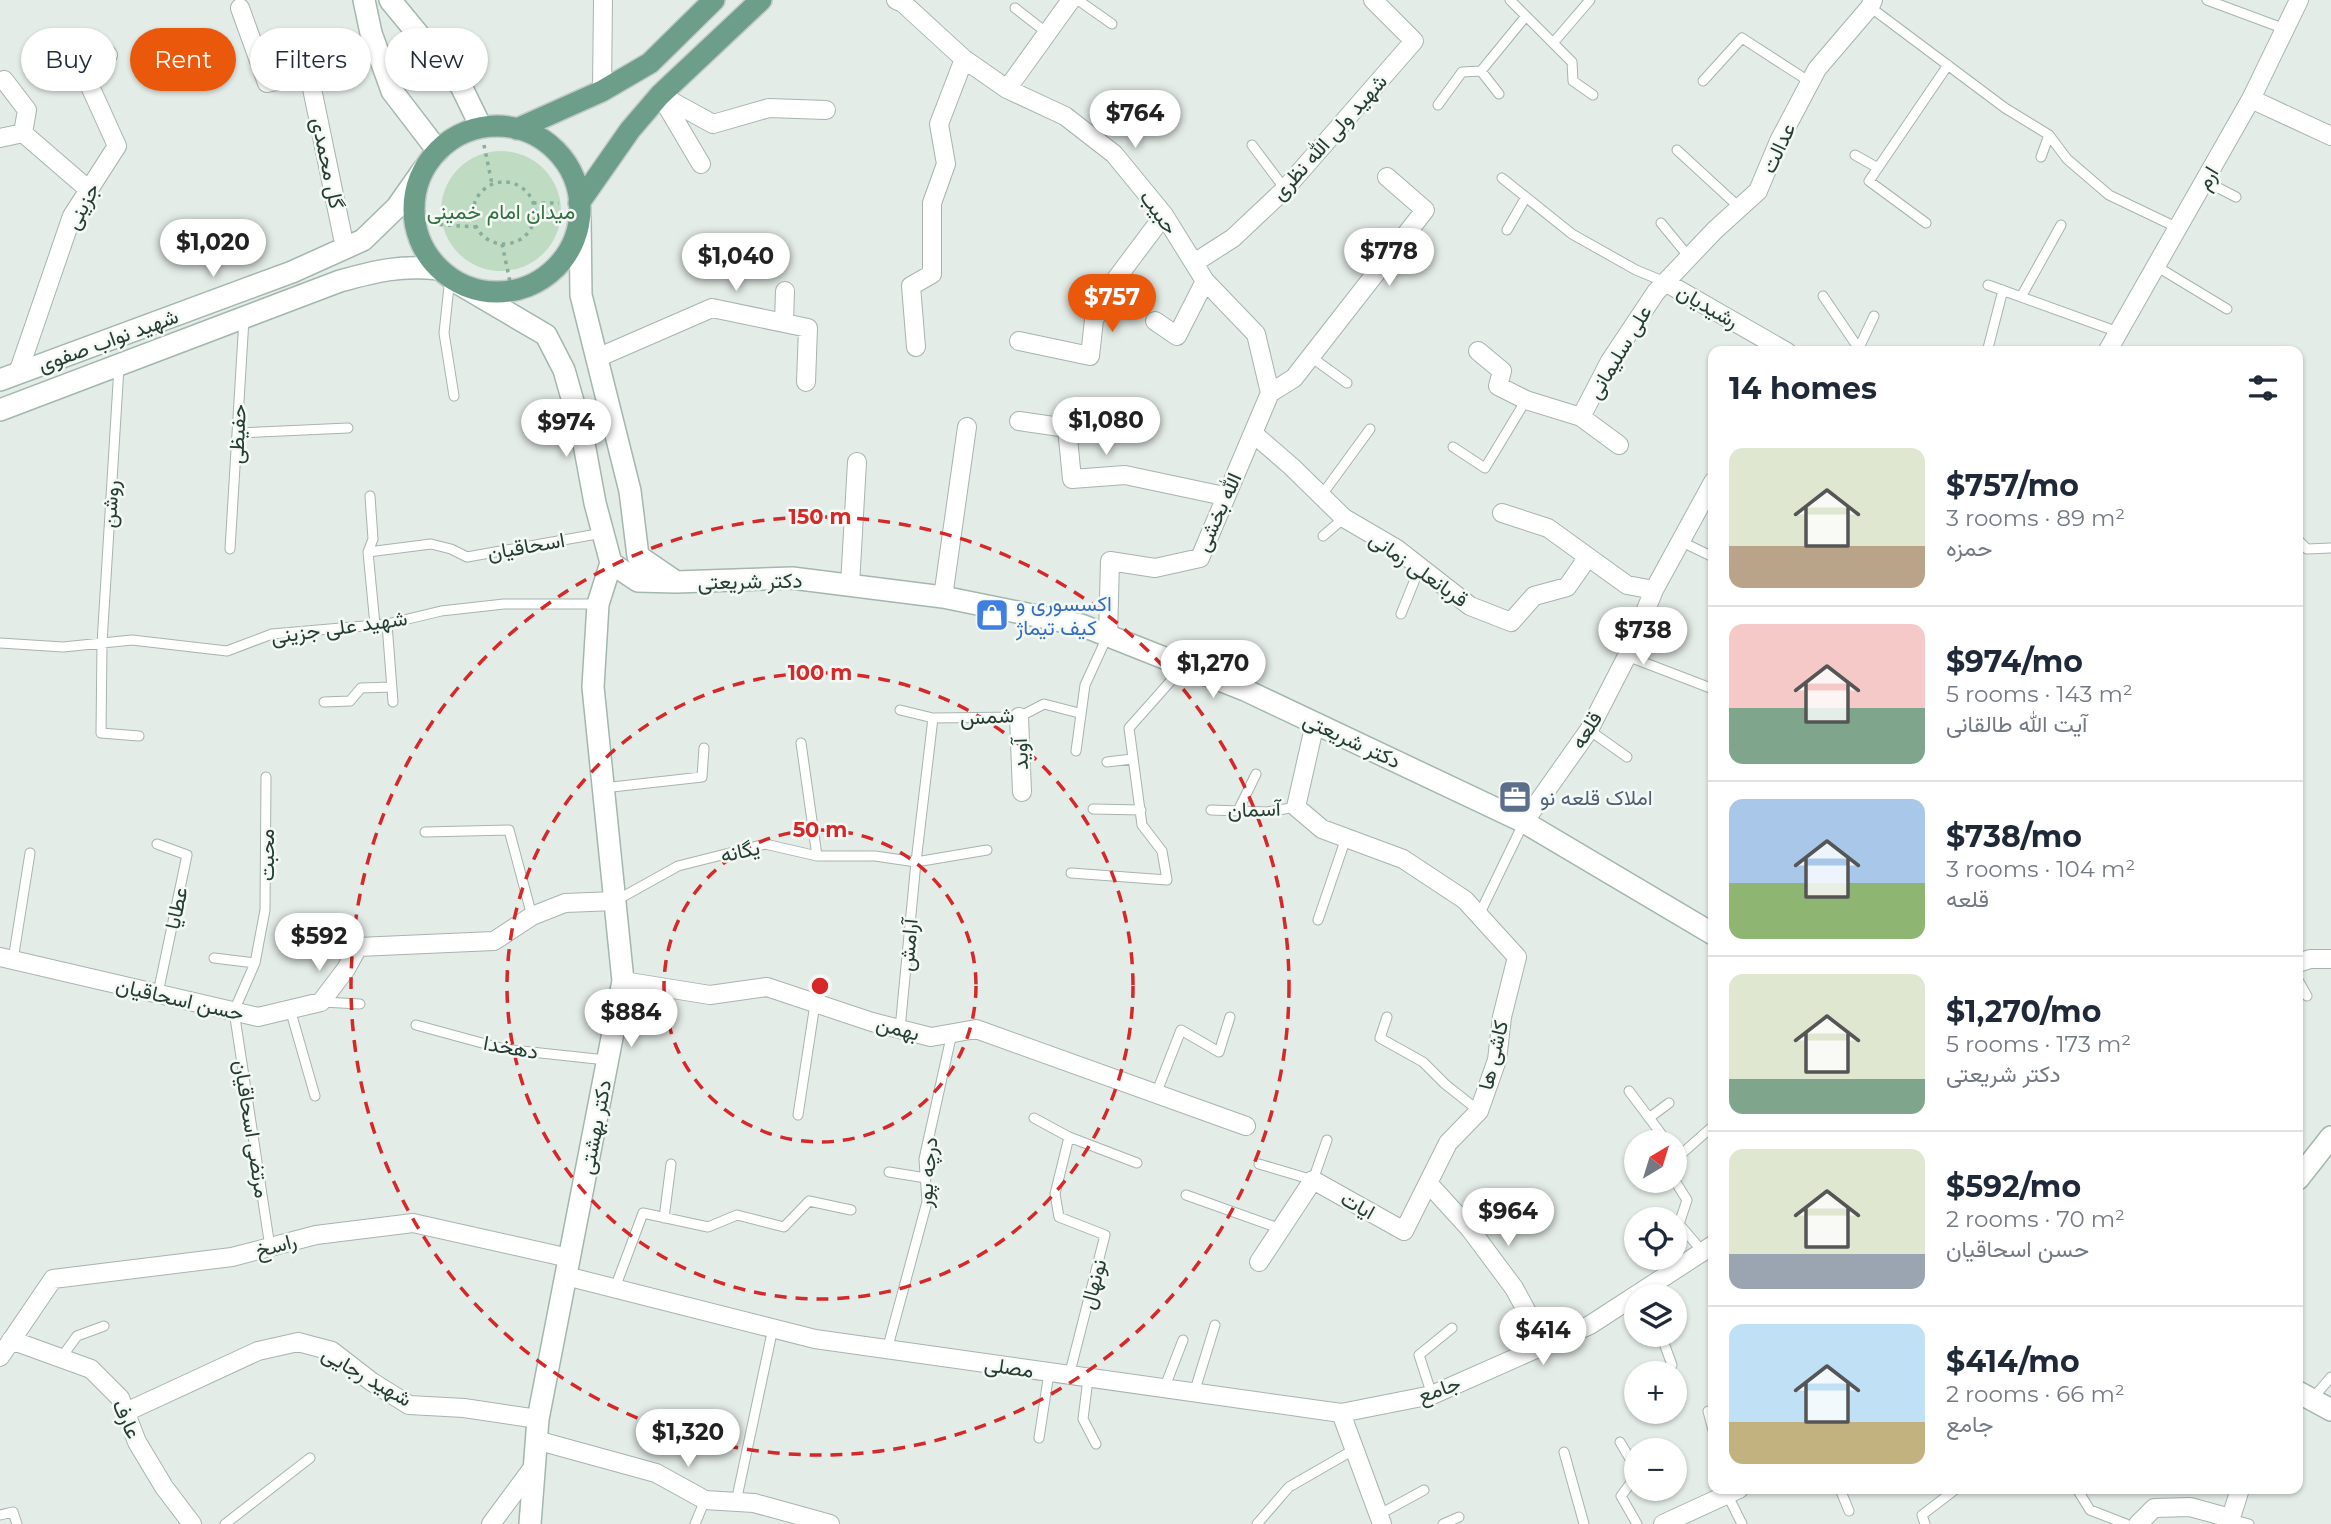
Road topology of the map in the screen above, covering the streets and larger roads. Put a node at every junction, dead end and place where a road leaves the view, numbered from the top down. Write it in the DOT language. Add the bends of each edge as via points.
graph roads {
  1 [pos="364,0"];
  2 [pos="390,0"];
  3 [pos="603,0"];
  4 [pos="714,0"];
  5 [pos="761,0"];
  6 [pos="896,0"];
  7 [pos="1071,0"];
  8 [pos="1373,0"];
  9 [pos="2299,0"];
  10 [pos="1871,4"];
  11 [pos="240,8"];
  12 [pos="964,59"];
  13 [pos="4,80"];
  14 [pos="1007,89"];
  15 [pos="92,91"];
  16 [pos="601,91"];
  17 [pos="660,95"];
  18 [pos="2251,99"];
  19 [pos="826,110"];
  20 [pos="481,127"];
  21 [pos="517,129"];
  22 [pos="23,133"];
  23 [pos="2331,136"];
  24 [pos="0,138"];
  25 [pos="438,151"];
  26 [pos="701,164"];
  27 [pos="423,170"];
  28 [pos="1387,177"];
  29 [pos="89,190"];
  30 [pos="579,210"];
  31 [pos="1164,215"];
  32 [pos="345,248"];
  33 [pos="1194,263"];
  34 [pos="449,277"];
  35 [pos="1205,281"];
  36 [pos="1665,282"];
  37 [pos="785,291"];
  38 [pos="1155,321"];
  39 [pos="783,322"];
  40 [pos="1019,341"];
  41 [pos="1777,346"];
  42 [pos="2111,346"];
  43 [pos="916,347"];
  44 [pos="1478,351"];
  45 [pos="597,358"];
  46 [pos="9,376"];
  47 [pos="806,382"];
  48 [pos="1270,393"];
  49 [pos="0,410"];
  50 [pos="1581,417"];
  51 [pos="1019,421"];
  52 [pos="967,427"];
  53 [pos="1254,434"];
  54 [pos="1619,445"];
  55 [pos="858,462"];
  56 [pos="1708,491"];
  57 [pos="1224,496"];
  58 [pos="1502,513"];
  59 [pos="1588,557"];
  60 [pos="611,564"];
  61 [pos="676,582"];
  62 [pos="850,585"];
  63 [pos="1654,590"];
  64 [pos="943,597"];
  65 [pos="1108,636"];
  66 [pos="1019,717"];
  67 [pos="1315,723"];
  68 [pos="1022,792"];
  69 [pos="1296,807"];
  70 [pos="1524,822"];
  71 [pos="615,901"];
  72 [pos="1708,931"];
  73 [pos="7,958"];
  74 [pos="2331,959"];
  75 [pos="2303,961"];
  76 [pos="623,981"];
  77 [pos="1246,1126"];
  78 [pos="2331,1137"];
  79 [pos="2303,1173"];
  80 [pos="1428,1183"];
  81 [pos="1404,1231"];
  82 [pos="1708,1249"];
  83 [pos="1259,1262"];
  84 [pos="568,1267"];
  85 [pos="1658,1284"];
  86 [pos="1624,1305"];
  87 [pos="11,1340"];
  88 [pos="1545,1345"];
  89 [pos="0,1357"];
  90 [pos="2305,1396"];
  91 [pos="2331,1410"];
  92 [pos="126,1412"];
  93 [pos="1341,1413"];
  94 [pos="537,1429"];
  95 [pos="534,1466"];
  96 [pos="1725,1494"];
  97 [pos="2239,1494"];
  98 [pos="1381,1519"];
  99 [pos="2230,1521"];
  100 [pos="192,1524"];
  101 [pos="491,1524"];
  102 [pos="530,1524"];
  103 [pos="830,1524"];
  104 [pos="1663,1524"];
  105 [pos="2138,1524"];
  1 -- 25 [label="main road" via="392,91"];
  2 -- 20 [label="main road" via="461,86"];
  3 -- 16 [label="street"];
  4 -- 16 [label="main road" via="650,63"];
  5 -- 17 [label="main road"];
  6 -- 12 [label="street, حبیب"];
  7 -- 14 [label="street"];
  8 -- 33 [label="street, شهید ولی الله نظری" via="1414,41 1285,189 1233,238"];
  9 -- 18 [label="street, ارم"];
  10 -- 36 [label="street, عدالت" via="1817,69 1758,191"];
  11 -- 32 [label="street, گل محمدی" via="267,83 309,74"];
  12 -- 14 [label="street, حبیب"];
  12 -- 43 [label="street" via="939,124 946,164 932,203 932,274 911,286"];
  13 -- 22 [label="street" via="27,110"];
  14 -- 31 [label="street, حبیب" via="1065,116 1114,154"];
  15 -- 29 [label="street, جزینی" via="117,146"];
  16 -- 21 [label="main road"];
  17 -- 19 [label="street" via="713,124 769,108"];
  17 -- 26 [label="street"];
  17 -- 30 [label="main road" via="630,130"];
  18 -- 23 [label="street"];
  18 -- 42 [label="street, ارم"];
  20 -- 21 [label="main road"];
  20 -- 25 [label="main road" via="457,136"];
  21 -- 30 [label="main road" via="553,148 569,168"];
  22 -- 24 [label="street"];
  22 -- 29 [label="street"];
  25 -- 27 [label="main road"];
  27 -- 32 [label="main road, شهید نواب صفوی" via="397,207 363,240"];
  27 -- 34 [label="main road" via="414,195 414,223 423,248"];
  28 -- 48 [label="street" via="1425,210 1294,378"];
  29 -- 46 [label="street, جزینی" via="72,216"];
  30 -- 34 [label="main road" via="573,244 558,266 537,282 512,291 485,292"];
  30 -- 45 [label="main road" via="581,295"];
  31 -- 33 [label="street, حبیب"];
  31 -- 40 [label="street" via="1116,279 1094,320 1090,356"];
  32 -- 46 [label="main road, شهید نواب صفوی" via="292,272"];
  33 -- 35 [label="street, حبیب"];
  34 -- 49 [label="main road, شهید نواب صفوی" via="411,266 340,281"];
  34 -- 60 [label="main road" via="546,335 564,370 582,433"];
  35 -- 38 [label="street" via="1177,336"];
  35 -- 48 [label="street, حبیب" via="1256,334"];
  36 -- 41 [label="street, رشیدیان"];
  36 -- 50 [label="street, علی سلیمانی" via="1610,361"];
  37 -- 39 [label="street"];
  39 -- 45 [label="street" via="712,308"];
  39 -- 47 [label="street" via="808,328"];
  44 -- 50 [label="street, علی سلیمانی" via="1502,370 1498,386"];
  45 -- 61 [label="main road" via="630,491 638,556"];
  48 -- 53 [label="street, الله بخشی"];
  50 -- 54 [label="street"];
  51 -- 57 [label="street" via="1067,428 1072,479 1125,475"];
  52 -- 64 [label="street"];
  53 -- 57 [label="street, الله بخشی"];
  53 -- 59 [label="street, قربانعلی زمانی" via="1344,518 1397,549 1471,606 1511,622 1534,596 1567,587"];
  55 -- 62 [label="street"];
  56 -- 63 [label="street, قلعه"];
  57 -- 65 [label="street, الله بخشی" via="1200,558 1155,568 1110,561"];
  58 -- 59 [label="street" via="1548,528"];
  59 -- 63 [label="street" via="1627,584"];
  60 -- 61 [label="main road, دکتر شریعتی" via="638,581"];
  60 -- 71 [label="main road, دکتر بهشتی" via="598,604 593,687"];
  61 -- 62 [label="main road, دکتر شریعتی" via="792,578"];
  62 -- 64 [label="main road, دکتر شریعتی"];
  63 -- 70 [label="street, قلعه" via="1589,730"];
  64 -- 65 [label="main road, دکتر شریعتی" via="1081,625"];
  65 -- 67 [label="main road, دکتر شریعتی"];
  66 -- 68 [label="street, آوید"];
  67 -- 69 [label="street, آسمان"];
  67 -- 70 [label="main road, دکتر شریعتی"];
  69 -- 80 [label="street, کاشی ها" via="1322,829 1402,859 1465,900 1517,957 1497,1060 1479,1111 1448,1143"];
  70 -- 72 [label="main road, دکتر شریعتی"];
  71 -- 73 [label="street, حسن اسحاقیان" via="565,903 532,916 494,941 358,947 321,1002 258,1017"];
  71 -- 76 [label="main road, دکتر بهشتی"];
  74 -- 75 [label="street"];
  76 -- 77 [label="street, بهمن" via="710,996 767,987 931,1037 976,1029"];
  76 -- 84 [label="main road, دکتر بهشتی"];
  78 -- 79 [label="main road"];
  80 -- 81 [label="street, کاشی ها"];
  80 -- 88 [label="street" via="1514,1288"];
  81 -- 83 [label="street, ایات" via="1312,1180"];
  82 -- 85 [label="street, جامع"];
  84 -- 87 [label="street, راسخ" via="412,1223 316,1235 232,1257 54,1279"];
  84 -- 93 [label="street, مصلی" via="615,1288 815,1339"];
  84 -- 94 [label="main road, دکتر بهشتی"];
  86 -- 88 [label="street, جامع"];
  87 -- 89 [label="street"];
  87 -- 92 [label="street, عارف" via="91,1369 120,1398"];
  88 -- 93 [label="street, جامع" via="1432,1395"];
  90 -- 91 [label="main road"];
  92 -- 94 [label="street, شهید رجایی" via="258,1351 298,1342 332,1351 409,1405 464,1408"];
  92 -- 100 [label="street, عارف" via="137,1442"];
  93 -- 98 [label="street"];
  94 -- 95 [label="main road, دکتر بهشتی"];
  94 -- 103 [label="street, شهید رجایی" via="656,1473 705,1500 754,1503"];
  95 -- 101 [label="street"];
  95 -- 102 [label="main road, دکتر بهشتی"];
  96 -- 104 [label="street"];
  97 -- 99 [label="street"];
  99 -- 105 [label="street" via="2190,1507 2154,1508"];
}
